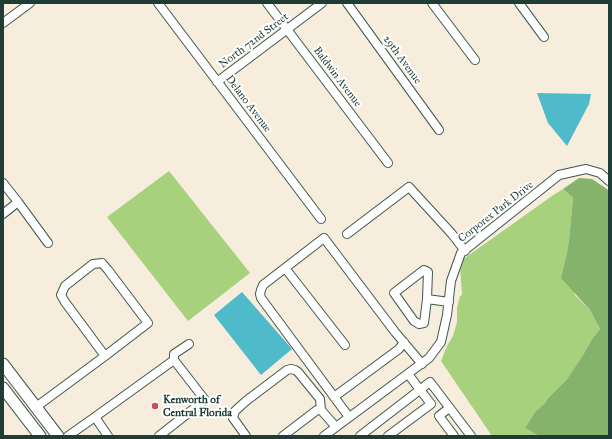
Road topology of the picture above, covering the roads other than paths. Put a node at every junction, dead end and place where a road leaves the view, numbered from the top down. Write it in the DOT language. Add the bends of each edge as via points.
graph roads {
  1 [pos="30,3"];
  2 [pos="158,3"];
  3 [pos="267,3"];
  4 [pos="322,3"];
  5 [pos="347,3"];
  6 [pos="432,3"];
  7 [pos="519,3"];
  8 [pos="3,23"];
  9 [pos="287,30"];
  10 [pos="544,37"];
  11 [pos="475,60"];
  12 [pos="217,82"];
  13 [pos="439,130"];
  14 [pos="388,163"];
  15 [pos="609,181"];
  16 [pos="3,183"];
  17 [pos="18,202"];
  18 [pos="3,214"];
  19 [pos="320,219"];
  20 [pos="347,234"];
  21 [pos="48,243"];
  22 [pos="464,251"];
  23 [pos="285,268"];
  24 [pos="426,299"];
  25 [pos="448,302"];
  26 [pos="404,342"];
  27 [pos="189,344"];
  28 [pos="345,345"];
  29 [pos="105,356"];
  30 [pos="174,360"];
  31 [pos="3,364"];
  32 [pos="422,364"];
  33 [pos="408,374"];
  34 [pos="3,388"];
  35 [pos="420,390"];
  36 [pos="334,397"];
  37 [pos="36,407"];
  38 [pos="449,408"];
  39 [pos="321,410"];
  40 [pos="95,417"];
  41 [pos="349,417"];
  42 [pos="334,431"];
  43 [pos="40,436"];
  44 [pos="58,436"];
  45 [pos="68,436"];
  46 [pos="108,436"];
  47 [pos="159,436"];
  48 [pos="246,436"];
  49 [pos="283,436"];
  50 [pos="324,436"];
  51 [pos="360,436"];
  52 [pos="388,436"];
  53 [pos="454,436"];
  54 [pos="471,436"];
  1 -- 8 [label="street"];
  2 -- 12 [label="street, Delano Avenue"];
  3 -- 9 [label="street, Baldwin Avenue"];
  4 -- 9 [label="street, North 72nd Street"];
  5 -- 13 [label="street, 29th Avenue"];
  6 -- 11 [label="street"];
  7 -- 10 [label="street"];
  9 -- 12 [label="street, North 72nd Street"];
  9 -- 14 [label="street, Baldwin Avenue"];
  12 -- 19 [label="street, Delano Avenue"];
  15 -- 22 [label="street, Corporex Park Drive" via="600,173 586,169 559,176"];
  16 -- 17 [label="street"];
  17 -- 18 [label="street"];
  17 -- 21 [label="street"];
  20 -- 22 [label="street" via="409,187"];
  22 -- 25 [label="street, Corporex Park Drive" via="451,281"];
  23 -- 26 [label="street" via="324,238"];
  23 -- 28 [label="street"];
  23 -- 36 [label="street" via="264,285 261,298"];
  24 -- 24 [label="street" via="424,323 419,324 414,321 394,293 424,270 428,272"];
  24 -- 25 [label="street"];
  25 -- 32 [label="street, Corporex Park Drive" via="441,342"];
  26 -- 32 [label="street"];
  26 -- 36 [label="street" via="399,349"];
  27 -- 30 [label="street" via="174,354"];
  29 -- 29 [label="street" via="148,323 102,263 93,264 65,286 61,295"];
  29 -- 37 [label="street"];
  30 -- 40 [label="street"];
  30 -- 47 [label="street" via="205,400"];
  31 -- 37 [label="main road"];
  32 -- 33 [label="street, Corporex Park Drive"];
  33 -- 35 [label="street"];
  33 -- 41 [label="street, Corporex Park Drive"];
  34 -- 43 [label="main road"];
  35 -- 38 [label="street" via="430,382"];
  35 -- 51 [label="street"];
  35 -- 52 [label="street" via="430,404"];
  36 -- 41 [label="street"];
  37 -- 44 [label="main road"];
  38 -- 53 [label="street" via="438,416"];
  38 -- 54 [label="street"];
  39 -- 42 [label="street"];
  39 -- 48 [label="street" via="320,399 298,372 290,369 235,411 233,418"];
  39 -- 49 [label="street" via="314,412"];
  40 -- 45 [label="street"];
  40 -- 46 [label="street"];
  41 -- 42 [label="street, Corporex Park Drive"];
  42 -- 50 [label="street, Corporex Park Drive"];
}
